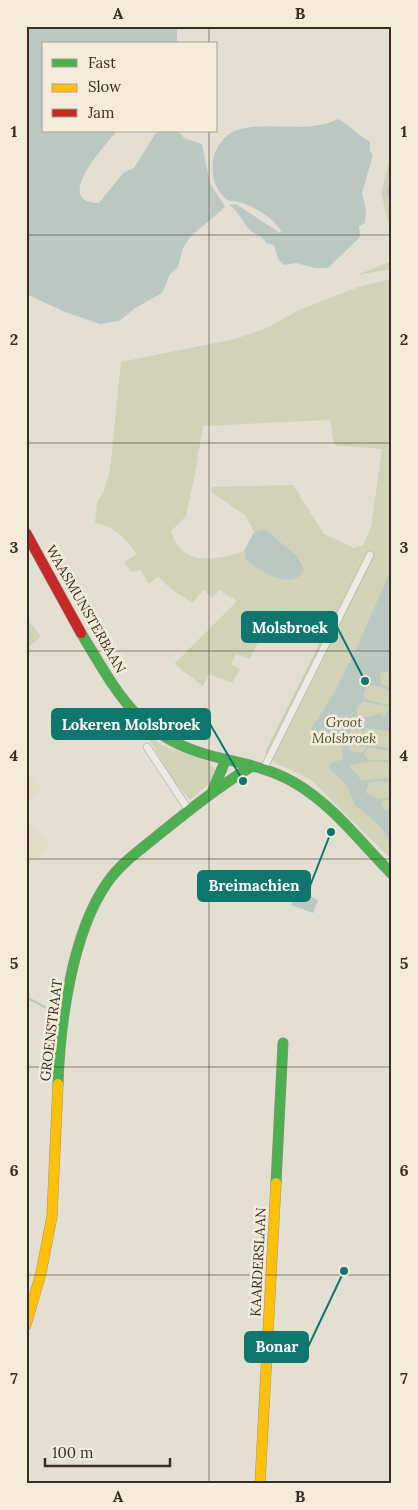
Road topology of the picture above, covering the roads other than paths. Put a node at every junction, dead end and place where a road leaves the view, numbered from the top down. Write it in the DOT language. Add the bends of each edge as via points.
graph roads {
  1 [pos="26,533"];
  2 [pos="370,555"];
  3 [pos="147,747"];
  4 [pos="226,760"];
  5 [pos="252,766"];
  6 [pos="263,770"];
  7 [pos="212,790"];
  8 [pos="188,809"];
  9 [pos="392,874"];
  10 [pos="283,1043"];
  11 [pos="26,1325"];
  12 [pos="260,1484"];
  1 -- 4 [label="street, WAASMUNSTERBAAN" via="88,644 144,724 186,749"];
  2 -- 6 [label="street"];
  3 -- 8 [label="street"];
  4 -- 5 [label="street, WAASMUNSTERBAAN"];
  4 -- 7 [label="street, GROENSTRAAT"];
  5 -- 6 [label="street, WAASMUNSTERBAAN"];
  5 -- 7 [label="street, GROENSTRAAT"];
  6 -- 9 [label="street, WAASMUNSTERBAAN" via="297,783"];
  7 -- 8 [label="street, GROENSTRAAT"];
  8 -- 11 [label="street, GROENSTRAAT" via="124,863 107,883 85,926 73,969 59,1057 52,1216 41,1273"];
  10 -- 12 [label="street, KAARDERSLAAN"];
}
